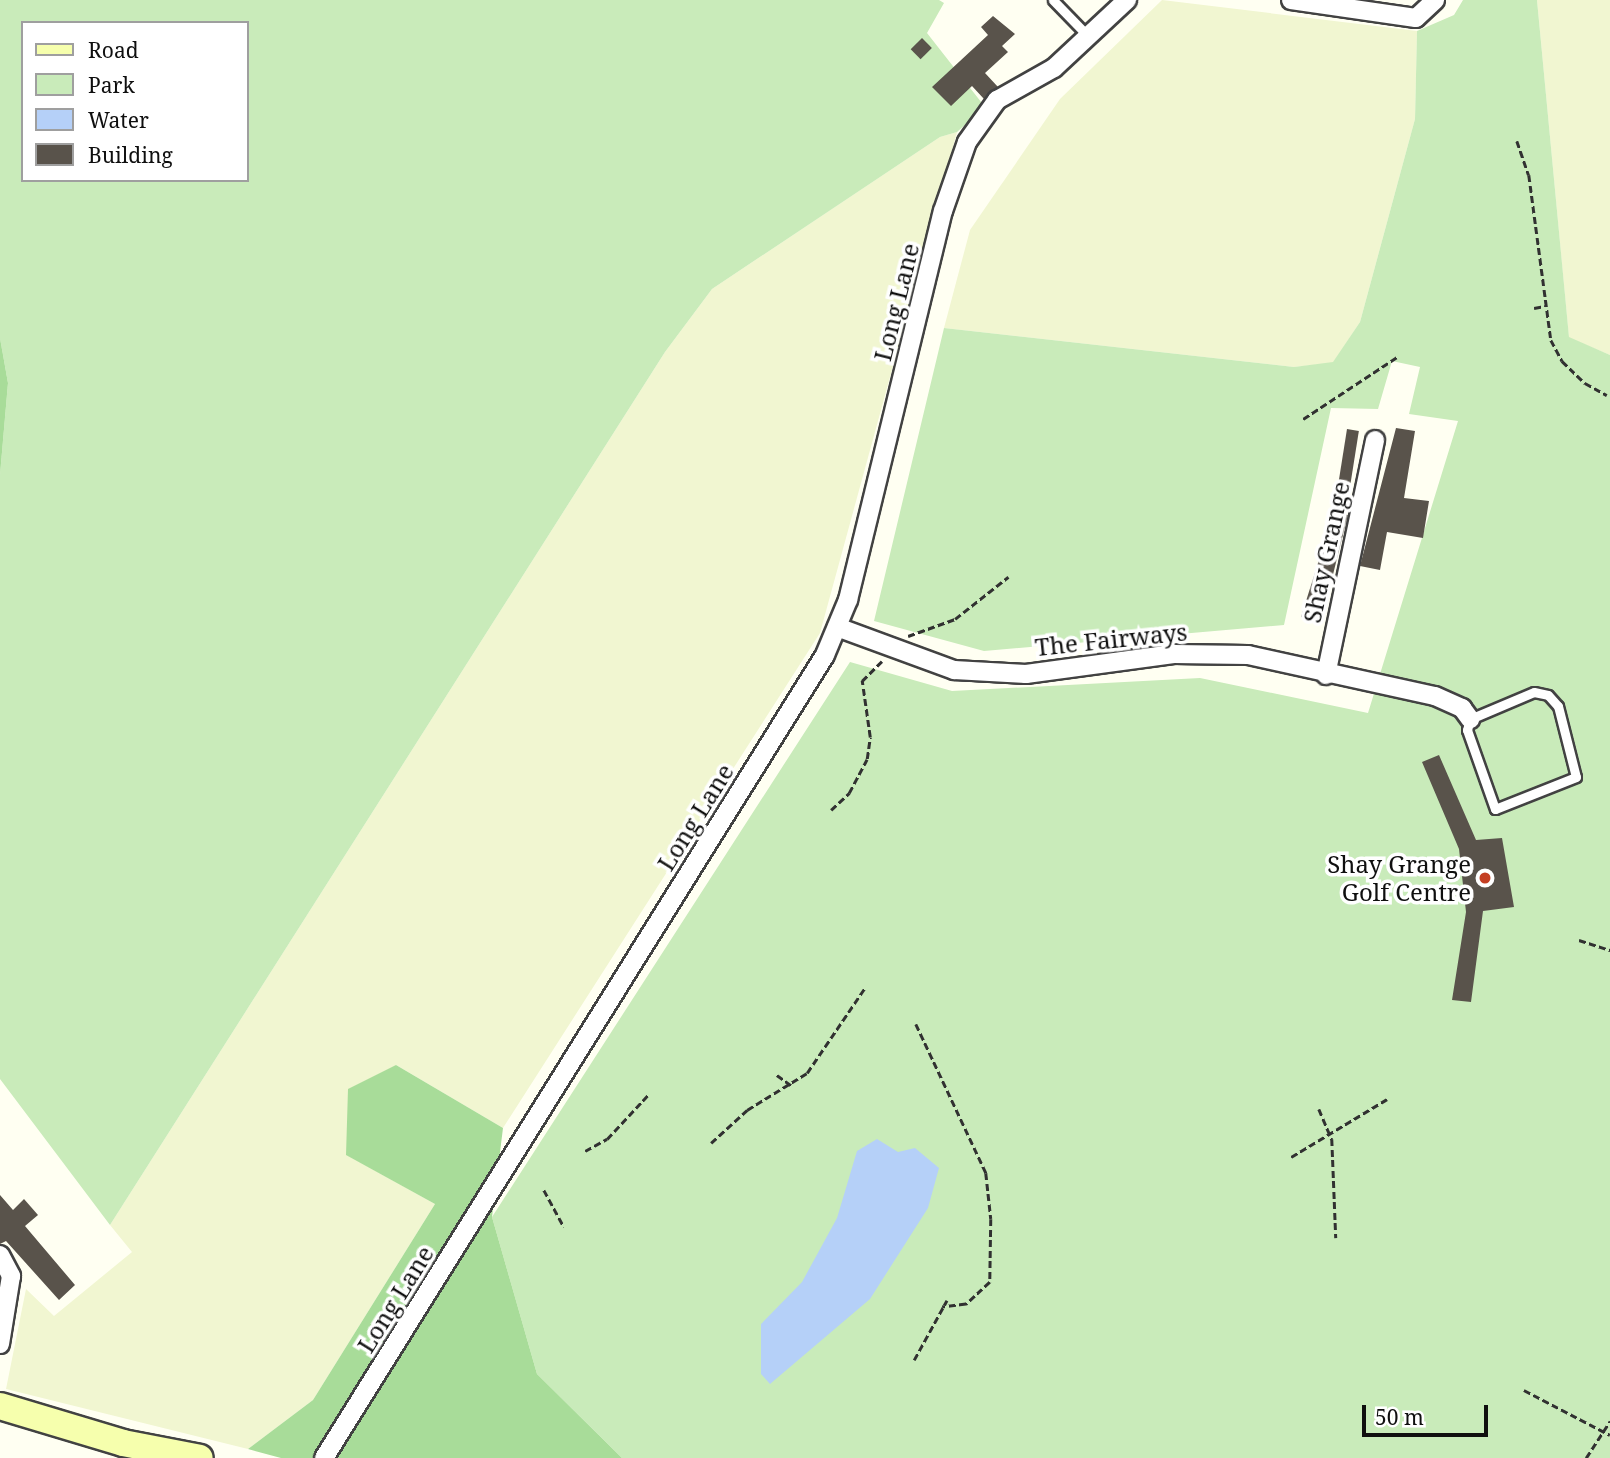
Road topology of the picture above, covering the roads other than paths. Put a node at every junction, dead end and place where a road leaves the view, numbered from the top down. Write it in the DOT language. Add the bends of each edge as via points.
graph roads {
  1 [pos="1054,0"];
  2 [pos="1127,0"];
  3 [pos="1291,0"];
  4 [pos="1436,0"];
  5 [pos="1088,36"];
  6 [pos="1375,440"];
  7 [pos="837,627"];
  8 [pos="1326,675"];
  9 [pos="1470,719"];
  10 [pos="0,1255"];
  11 [pos="0,1344"];
  12 [pos="0,1406"];
  13 [pos="200,1458"];
  14 [pos="324,1458"];
  1 -- 5 [label="lane"];
  2 -- 5 [label="street, Long Lane"];
  3 -- 4 [label="street" via="1416,18"];
  5 -- 7 [label="street, Long Lane" via="1054,68 997,100 967,142 943,211 848,600"];
  6 -- 8 [label="street, Shay Grange"];
  7 -- 8 [label="street, The Fairways" via="954,670 1026,674 1174,654 1248,655"];
  7 -- 14 [label="street, Long Lane" via="825,656"];
  8 -- 9 [label="street, The Fairways" via="1435,696 1462,708"];
  9 -- 9 [label="lane" via="1466,730 1495,809 1576,777 1577,764 1558,706 1548,695 1534,692"];
  10 -- 11 [label="street" via="10,1276"];
  12 -- 13 [label="main road" via="124,1443"];
}
